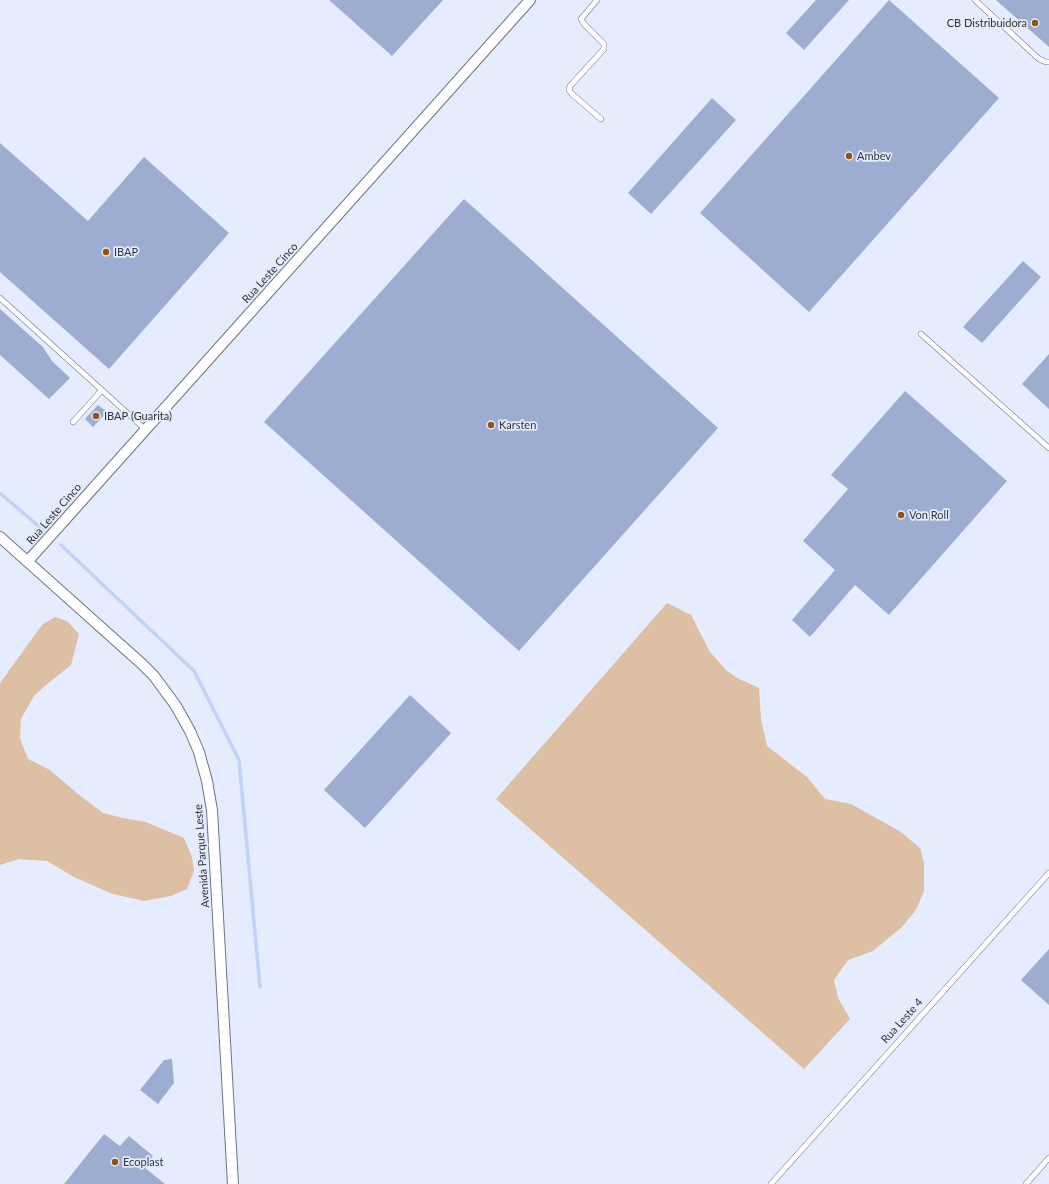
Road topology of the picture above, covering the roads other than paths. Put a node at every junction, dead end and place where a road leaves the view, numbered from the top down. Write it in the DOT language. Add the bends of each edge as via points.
graph roads {
  1 [pos="530,0"];
  2 [pos="597,0"];
  3 [pos="975,0"];
  4 [pos="1049,62"];
  5 [pos="601,119"];
  6 [pos="0,298"];
  7 [pos="921,334"];
  8 [pos="101,390"];
  9 [pos="73,422"];
  10 [pos="146,430"];
  11 [pos="1049,448"];
  12 [pos="0,537"];
  13 [pos="28,561"];
  14 [pos="1049,873"];
  15 [pos="1049,1158"];
  16 [pos="233,1184"];
  17 [pos="771,1184"];
  18 [pos="1026,1184"];
  1 -- 10 [label="street, Rua Leste Cinco"];
  2 -- 5 [label="lane" via="581,19 604,44 604,49 569,90"];
  3 -- 4 [label="lane" via="1039,59"];
  6 -- 8 [label="lane"];
  7 -- 11 [label="lane"];
  8 -- 9 [label="lane"];
  8 -- 10 [label="lane"];
  10 -- 13 [label="street, Rua Leste Cinco"];
  12 -- 13 [label="street, Avenida Parque Leste"];
  13 -- 16 [label="street, Avenida Parque Leste" via="154,676 176,706 199,752 212,810"];
  14 -- 17 [label="lane, Rua Leste 4"];
  15 -- 18 [label="lane"];
}
